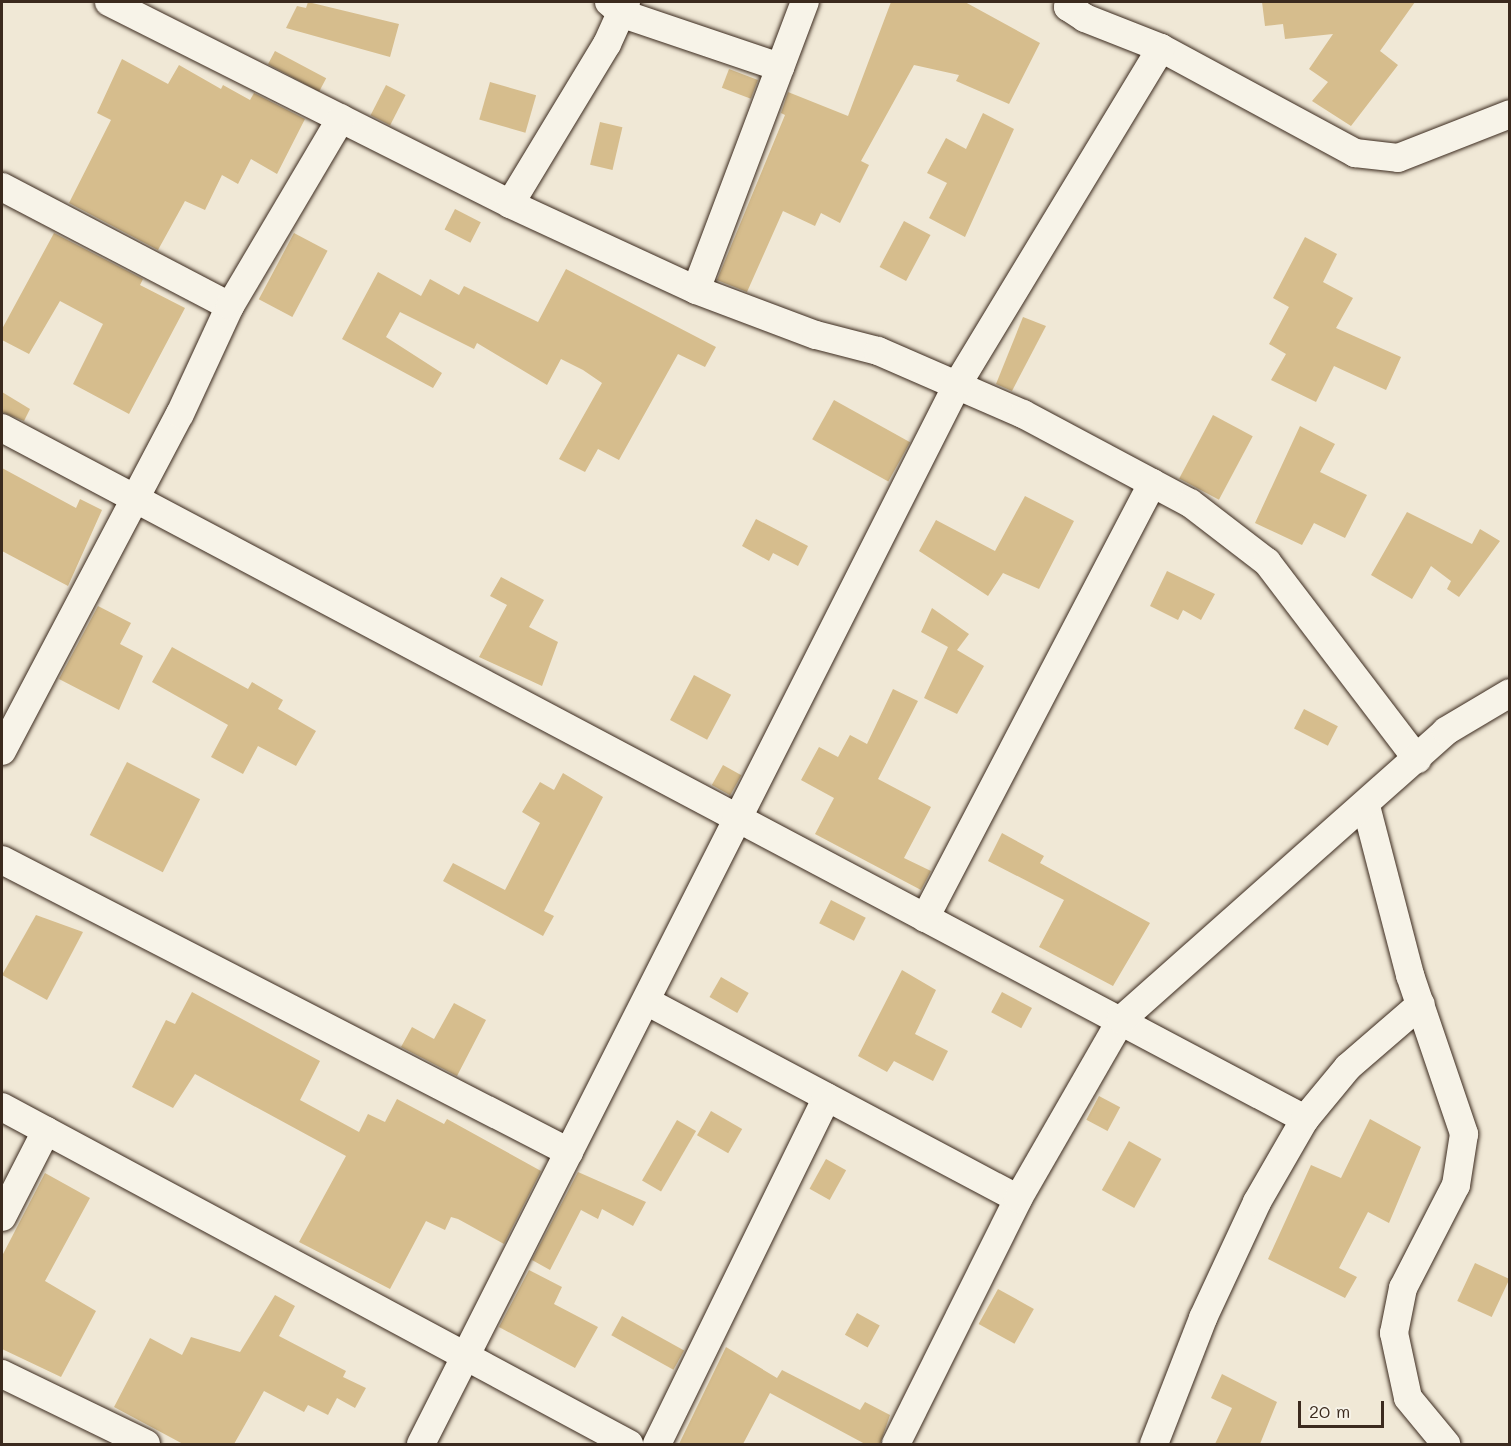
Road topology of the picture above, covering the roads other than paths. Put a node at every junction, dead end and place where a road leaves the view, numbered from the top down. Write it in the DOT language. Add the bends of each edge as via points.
graph roads {
  1 [pos="109,2"];
  2 [pos="805,2"];
  3 [pos="1066,3"];
  4 [pos="619,6"];
  5 [pos="1161,48"];
  6 [pos="780,67"];
  7 [pos="1509,114"];
  8 [pos="341,118"];
  9 [pos="2,187"];
  10 [pos="510,204"];
  11 [pos="696,290"];
  12 [pos="230,306"];
  13 [pos="957,385"];
  14 [pos="2,429"];
  15 [pos="1152,483"];
  16 [pos="130,501"];
  17 [pos="1509,693"];
  18 [pos="2,751"];
  19 [pos="1417,759"];
  20 [pos="1366,806"];
  21 [pos="736,821"];
  22 [pos="2,860"];
  23 [pos="925,918"];
  24 [pos="646,1001"];
  25 [pos="1421,1004"];
  26 [pos="1121,1020"];
  27 [pos="827,1097"];
  28 [pos="2,1107"];
  29 [pos="1305,1119"];
  30 [pos="46,1131"];
  31 [pos="569,1152"];
  32 [pos="1018,1199"];
  33 [pos="2,1217"];
  34 [pos="467,1355"];
  35 [pos="2,1374"];
  36 [pos="146,1444"];
  37 [pos="420,1444"];
  38 [pos="629,1444"];
  39 [pos="657,1444"];
  40 [pos="896,1444"];
  41 [pos="1154,1444"];
  42 [pos="1446,1444"];
  1 -- 8 [label="street"];
  2 -- 6 [label="street"];
  3 -- 5 [label="street"];
  4 -- 6 [label="street"];
  4 -- 10 [label="street"];
  5 -- 7 [label="street" via="1355,153 1398,158"];
  5 -- 13 [label="street"];
  6 -- 11 [label="street"];
  8 -- 10 [label="street"];
  8 -- 12 [label="street"];
  9 -- 12 [label="street"];
  10 -- 11 [label="street"];
  11 -- 13 [label="street" via="816,336 878,351"];
  12 -- 16 [label="street" via="180,414"];
  13 -- 15 [label="street"];
  13 -- 21 [label="street"];
  14 -- 16 [label="street"];
  15 -- 19 [label="street" via="1190,503 1267,562"];
  15 -- 23 [label="street"];
  16 -- 18 [label="street"];
  16 -- 21 [label="street"];
  17 -- 19 [label="street" via="1446,731"];
  19 -- 20 [label="street"];
  20 -- 25 [label="street"];
  20 -- 26 [label="street"];
  21 -- 23 [label="street"];
  21 -- 24 [label="street"];
  22 -- 31 [label="street"];
  23 -- 26 [label="street"];
  24 -- 27 [label="street"];
  24 -- 31 [label="street"];
  25 -- 29 [label="street" via="1348,1067"];
  25 -- 42 [label="street" via="1461,1113 1463,1155 1456,1185 1403,1288 1395,1355 1408,1398"];
  26 -- 29 [label="street"];
  26 -- 32 [label="street"];
  27 -- 32 [label="street"];
  27 -- 39 [label="street"];
  28 -- 30 [label="street"];
  29 -- 41 [label="street" via="1257,1202 1212,1297"];
  30 -- 33 [label="street"];
  30 -- 34 [label="street"];
  31 -- 34 [label="street"];
  32 -- 40 [label="street"];
  34 -- 37 [label="street"];
  34 -- 38 [label="street"];
  35 -- 36 [label="street"];
}
